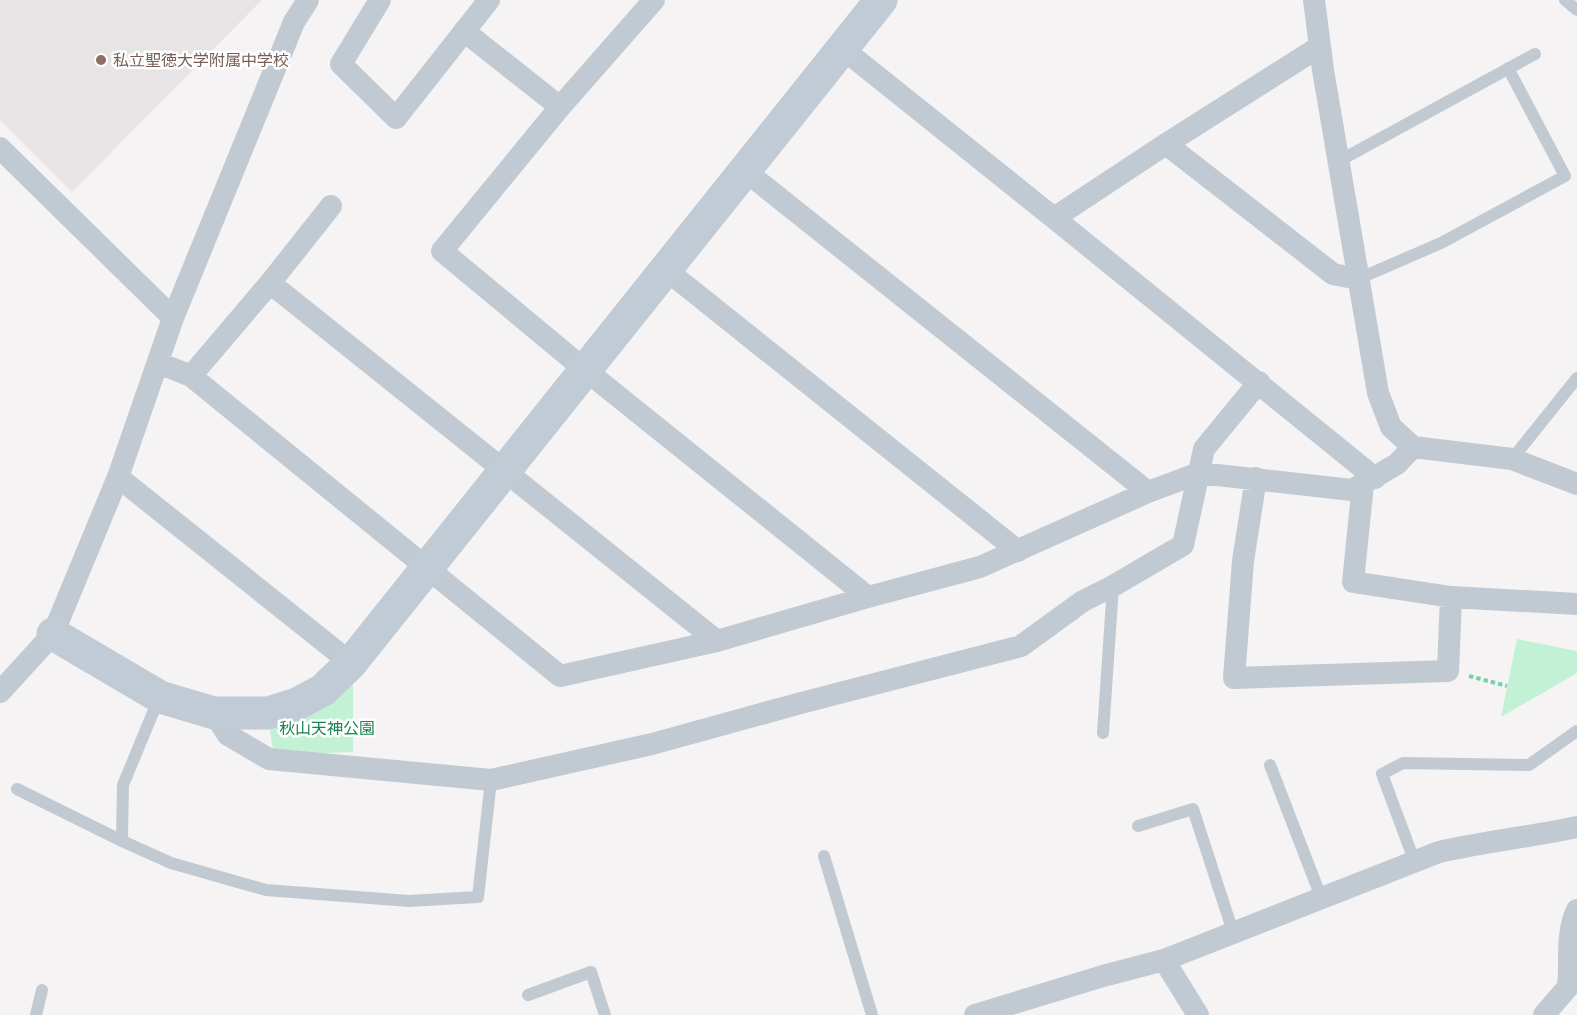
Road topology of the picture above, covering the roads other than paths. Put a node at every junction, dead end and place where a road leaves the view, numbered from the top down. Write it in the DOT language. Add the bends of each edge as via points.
graph roads {
  1 [pos="308,0"];
  2 [pos="380,0"];
  3 [pos="489,0"];
  4 [pos="654,0"];
  5 [pos="1314,0"];
  6 [pos="1565,0"];
  7 [pos="873,3"];
  8 [pos="1577,10"];
  9 [pos="464,31"];
  10 [pos="1319,47"];
  11 [pos="843,49"];
  12 [pos="1535,54"];
  13 [pos="1508,68"];
  14 [pos="560,106"];
  15 [pos="1166,144"];
  16 [pos="0,148"];
  17 [pos="1339,161"];
  18 [pos="744,170"];
  19 [pos="331,206"];
  20 [pos="1054,218"];
  21 [pos="665,269"];
  22 [pos="1358,279"];
  23 [pos="270,283"];
  24 [pos="173,318"];
  25 [pos="159,363"];
  26 [pos="584,369"];
  27 [pos="191,376"];
  28 [pos="1577,378"];
  29 [pos="1259,382"];
  30 [pos="1413,447"];
  31 [pos="1512,459"];
  32 [pos="505,470"];
  33 [pos="1198,473"];
  34 [pos="118,477"];
  35 [pos="1256,478"];
  36 [pos="1369,481"];
  37 [pos="1577,484"];
  38 [pos="1148,492"];
  39 [pos="1018,551"];
  40 [pos="426,568"];
  41 [pos="1113,586"];
  42 [pos="868,597"];
  43 [pos="1451,597"];
  44 [pos="1577,604"];
  45 [pos="52,634"];
  46 [pos="717,641"];
  47 [pos="351,663"];
  48 [pos="0,692"];
  49 [pos="159,697"];
  50 [pos="214,713"];
  51 [pos="1577,731"];
  52 [pos="1103,733"];
  53 [pos="1270,765"];
  54 [pos="491,780"];
  55 [pos="17,789"];
  56 [pos="1138,826"];
  57 [pos="1577,827"];
  58 [pos="122,841"];
  59 [pos="824,856"];
  60 [pos="1414,860"];
  61 [pos="1321,897"];
  62 [pos="1577,910"];
  63 [pos="1233,932"];
  64 [pos="1164,960"];
  65 [pos="1573,976"];
  66 [pos="42,990"];
  67 [pos="528,995"];
  68 [pos="36,1015"];
  69 [pos="605,1015"];
  70 [pos="872,1015"];
  71 [pos="975,1015"];
  72 [pos="1198,1015"];
  73 [pos="1544,1015"];
  1 -- 24 [label="street" via="294,22"];
  2 -- 9 [label="street" via="340,64 396,118"];
  3 -- 9 [label="street"];
  4 -- 14 [label="street"];
  5 -- 10 [label="street"];
  6 -- 8 [label="lane"];
  7 -- 11 [label="street"];
  9 -- 14 [label="street"];
  10 -- 15 [label="street"];
  10 -- 17 [label="street"];
  11 -- 18 [label="street"];
  11 -- 20 [label="street"];
  12 -- 13 [label="lane"];
  13 -- 17 [label="lane"];
  13 -- 22 [label="lane" via="1565,176 1441,243"];
  14 -- 26 [label="street" via="442,251"];
  15 -- 20 [label="street"];
  15 -- 22 [label="street" via="1333,274"];
  16 -- 24 [label="street"];
  17 -- 22 [label="street"];
  18 -- 21 [label="street"];
  18 -- 38 [label="street"];
  19 -- 23 [label="street"];
  20 -- 29 [label="street"];
  21 -- 26 [label="street"];
  21 -- 39 [label="street"];
  22 -- 30 [label="street" via="1378,393 1391,427"];
  23 -- 27 [label="street"];
  23 -- 32 [label="street"];
  24 -- 25 [label="street"];
  25 -- 27 [label="street"];
  25 -- 34 [label="street"];
  26 -- 32 [label="street"];
  26 -- 42 [label="street"];
  27 -- 40 [label="street"];
  28 -- 31 [label="lane"];
  29 -- 33 [label="street" via="1204,449"];
  29 -- 36 [label="street"];
  30 -- 31 [label="street"];
  30 -- 36 [label="street" via="1397,464"];
  31 -- 37 [label="street"];
  32 -- 40 [label="street"];
  32 -- 46 [label="street"];
  33 -- 35 [label="street"];
  33 -- 38 [label="street"];
  33 -- 41 [label="street" via="1183,545"];
  34 -- 45 [label="street"];
  34 -- 47 [label="street"];
  35 -- 36 [label="street" via="1352,489"];
  35 -- 43 [label="street" via="1243,561 1234,678 1448,671"];
  36 -- 43 [label="street" via="1353,582"];
  38 -- 39 [label="street"];
  39 -- 42 [label="street" via="980,567"];
  40 -- 46 [label="street" via="560,676"];
  40 -- 47 [label="street"];
  41 -- 52 [label="lane"];
  41 -- 54 [label="street" via="1083,601 1022,646 652,744"];
  42 -- 46 [label="street"];
  43 -- 44 [label="street"];
  45 -- 48 [label="street"];
  45 -- 49 [label="street"];
  47 -- 50 [label="street" via="323,690 297,704 268,713"];
  49 -- 50 [label="street"];
  49 -- 58 [label="lane" via="123,785"];
  50 -- 54 [label="street" via="228,735 269,759"];
  51 -- 60 [label="lane" via="1529,765 1403,763 1382,774"];
  53 -- 61 [label="lane"];
  54 -- 58 [label="lane" via="478,897 409,901 266,890 171,863"];
  55 -- 58 [label="lane"];
  56 -- 63 [label="lane" via="1193,809"];
  57 -- 60 [label="street" via="1467,845"];
  59 -- 70 [label="lane"];
  60 -- 61 [label="street"];
  61 -- 63 [label="street"];
  62 -- 65 [label="street" via="1569,945"];
  63 -- 64 [label="street"];
  64 -- 71 [label="street"];
  64 -- 72 [label="street"];
  65 -- 73 [label="street"];
  66 -- 68 [label="lane"];
  67 -- 69 [label="lane" via="591,972"];
}
